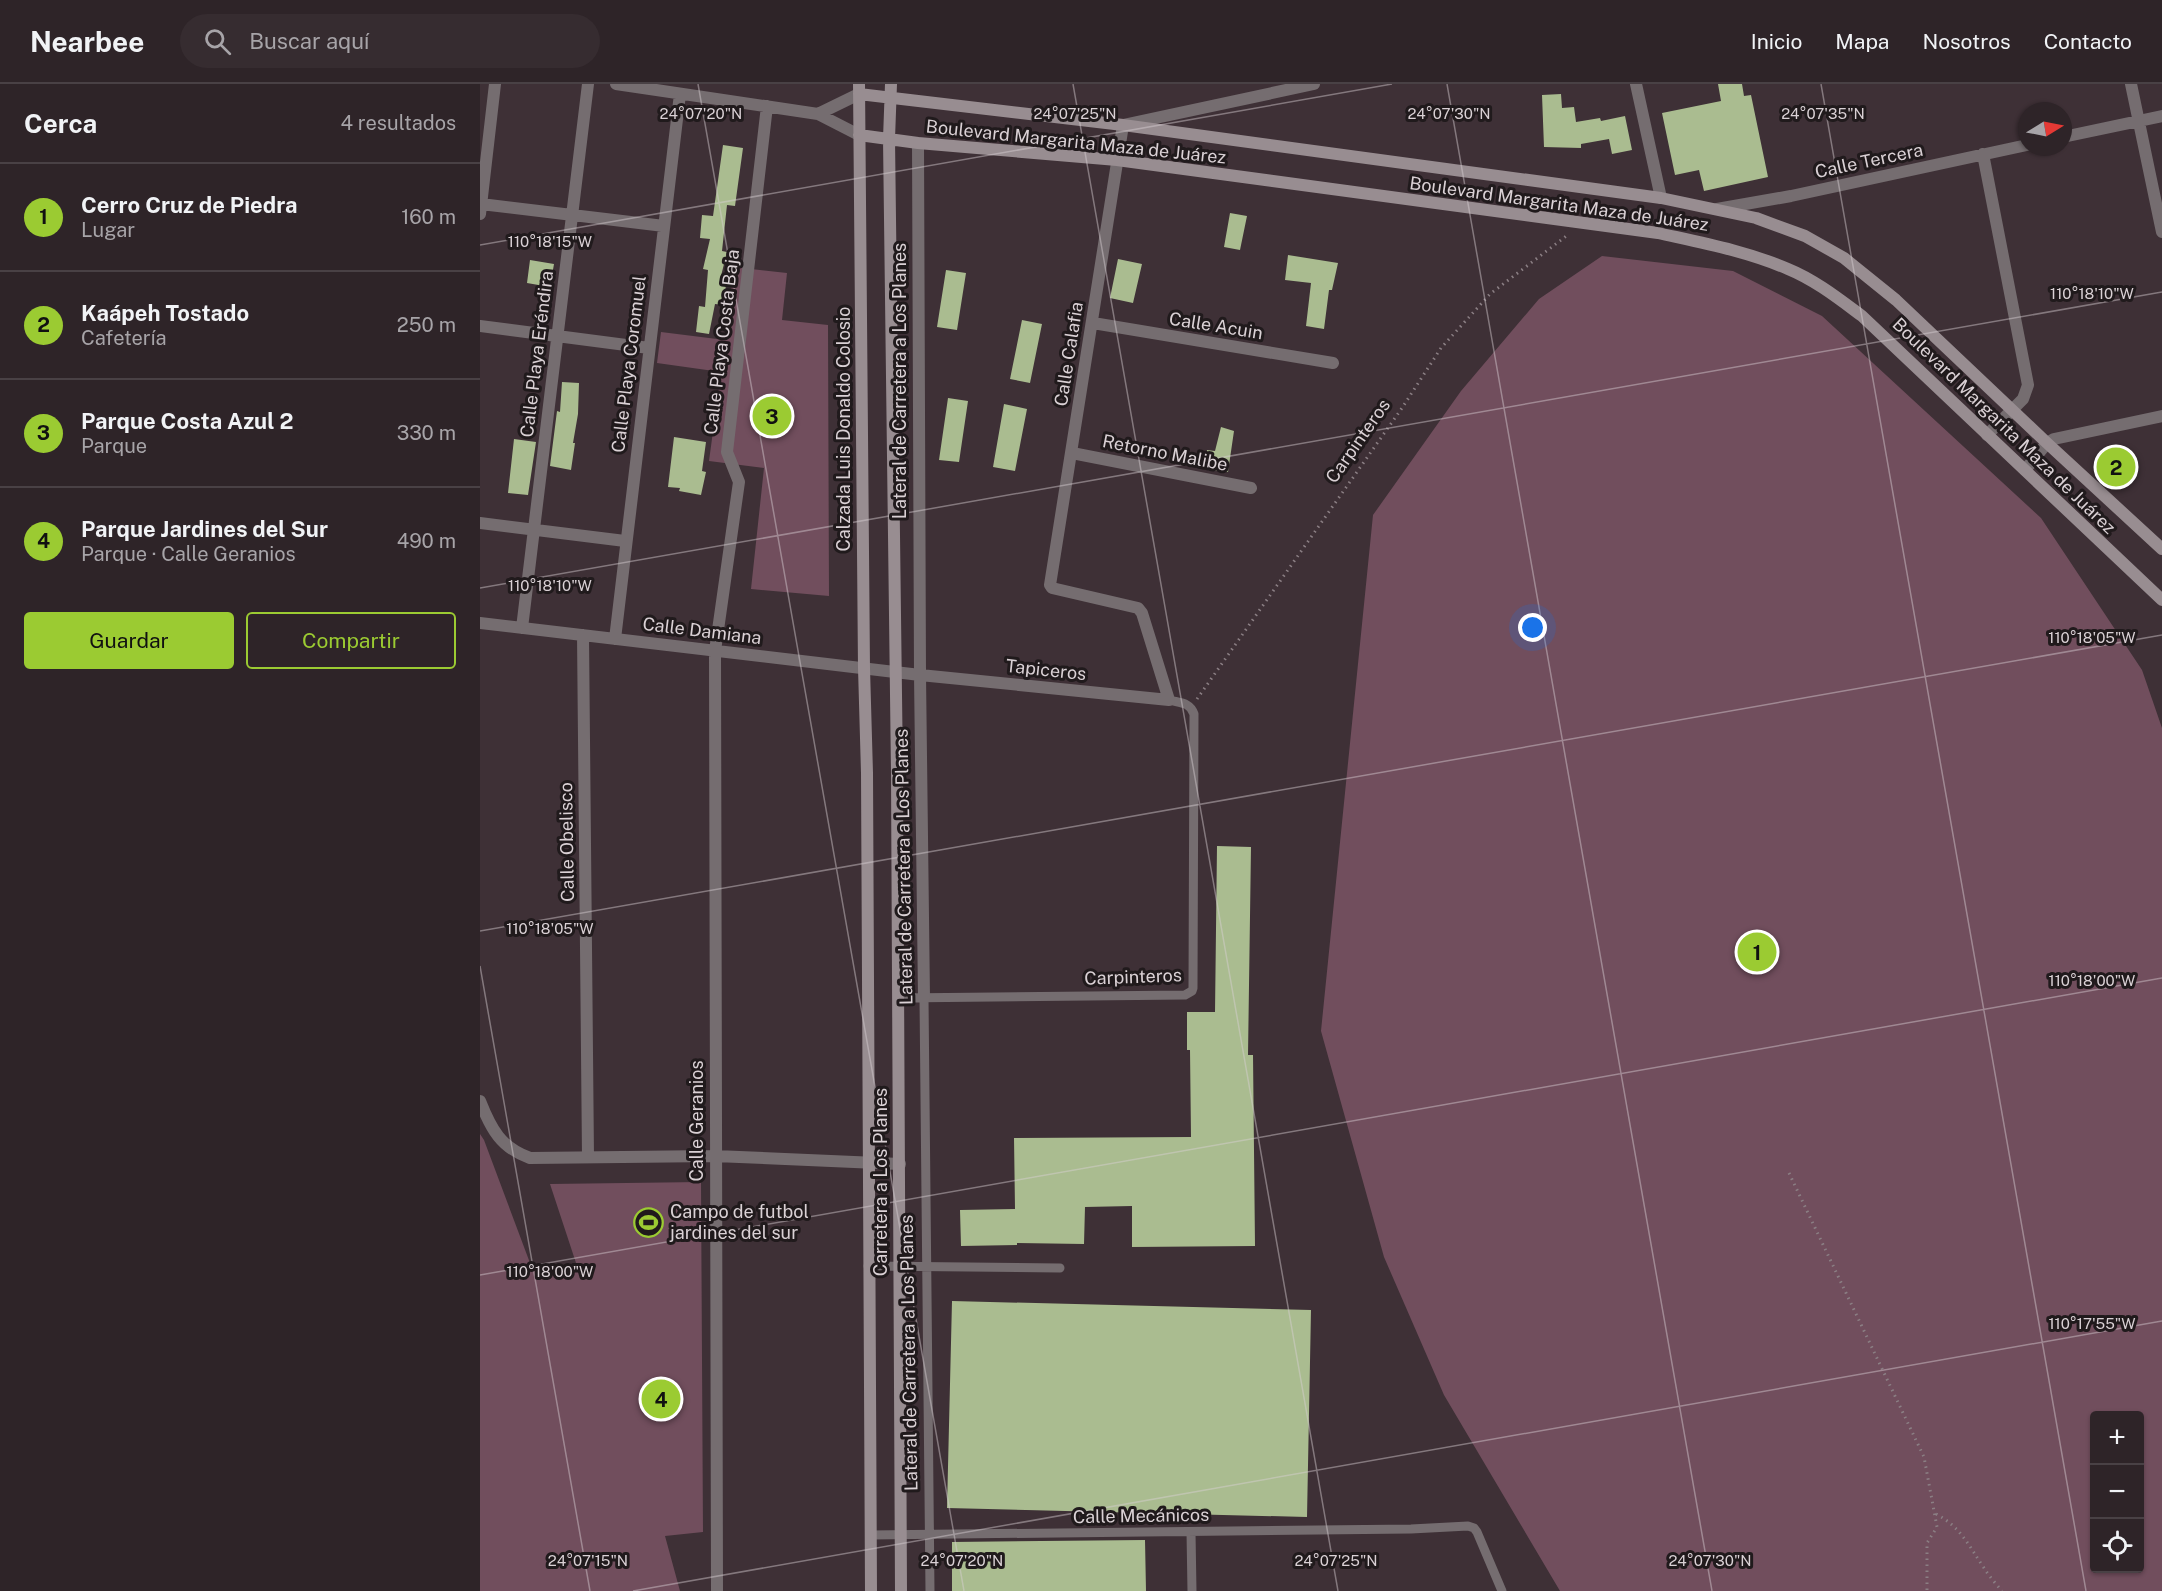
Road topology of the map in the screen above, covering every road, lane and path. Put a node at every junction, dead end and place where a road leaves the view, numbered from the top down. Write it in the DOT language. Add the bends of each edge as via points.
graph roads {
  1 [pos="495,84"];
  2 [pos="588,84"];
  3 [pos="616,84"];
  4 [pos="891,84"];
  5 [pos="1314,84"];
  6 [pos="1636,84"];
  7 [pos="2131,84"];
  8 [pos="859,89"];
  9 [pos="680,93"];
  10 [pos="891,97"];
  11 [pos="767,106"];
  12 [pos="818,114"];
  13 [pos="2162,116"];
  14 [pos="2139,121"];
  15 [pos="1123,125"];
  16 [pos="859,135"];
  17 [pos="2072,135"];
  18 [pos="889,139"];
  19 [pos="918,143"];
  20 [pos="2018,147"];
  21 [pos="1983,154"];
  22 [pos="1117,160"];
  23 [pos="1661,198"];
  24 [pos="481,209"];
  25 [pos="1718,209"];
  26 [pos="572,215"];
  27 [pos="1582,224"];
  28 [pos="664,226"];
  29 [pos="2162,232"];
  30 [pos="1093,323"];
  31 [pos="480,326"];
  32 [pos="558,336"];
  33 [pos="649,348"];
  34 [pos="1334,363"];
  35 [pos="2013,411"];
  36 [pos="2162,416"];
  37 [pos="1987,435"];
  38 [pos="2047,443"];
  39 [pos="1072,453"];
  40 [pos="2025,470"];
  41 [pos="1251,488"];
  42 [pos="480,523"];
  43 [pos="534,529"];
  44 [pos="625,541"];
  45 [pos="2162,549"];
  46 [pos="2162,600"];
  47 [pos="480,623"];
  48 [pos="522,628"];
  49 [pos="583,635"];
  50 [pos="615,639"];
  51 [pos="715,651"];
  52 [pos="864,668"];
  53 [pos="896,672"];
  54 [pos="920,675"];
  55 [pos="1169,700"];
  56 [pos="1192,707"];
  57 [pos="867,773"];
  58 [pos="899,998"];
  59 [pos="924,998"];
  60 [pos="480,1101"];
  61 [pos="715,1156"];
  62 [pos="588,1157"];
  63 [pos="868,1162"];
  64 [pos="900,1164"];
  65 [pos="1789,1173"];
  66 [pos="868,1266"];
  67 [pos="899,1266"];
  68 [pos="926,1266"];
  69 [pos="1060,1268"];
  70 [pos="1934,1514"];
  71 [pos="1191,1532"];
  72 [pos="871,1535"];
  73 [pos="901,1535"];
  74 [pos="930,1535"];
  75 [pos="717,1591"];
  76 [pos="871,1591"];
  77 [pos="901,1591"];
  78 [pos="930,1591"];
  79 [pos="1192,1591"];
  80 [pos="1502,1591"];
  81 [pos="1927,1591"];
  82 [pos="2002,1591"];
  1 -- 24 [label="street"];
  2 -- 26 [label="street, Calle Playa Eréndira"];
  3 -- 9 [label="street"];
  4 -- 10 [label="main road"];
  5 -- 15 [label="street"];
  6 -- 23 [label="street"];
  7 -- 14 [label="street"];
  8 -- 10 [label="main road, Boulevard Margarita Maza de Juárez"];
  8 -- 12 [label="street"];
  8 -- 16 [label="main road, Calzada Luis Donaldo Colosio"];
  9 -- 11 [label="street"];
  9 -- 28 [label="street, Calle Playa Coromuel"];
  10 -- 15 [label="main road, Boulevard Margarita Maza de Juárez"];
  10 -- 18 [label="main road"];
  11 -- 12 [label="street"];
  11 -- 51 [label="street, Calle Playa Costa Baja" via="728,452 739,482"];
  12 -- 16 [label="street"];
  13 -- 14 [label="street"];
  14 -- 17 [label="street"];
  14 -- 29 [label="street"];
  15 -- 22 [label="street, Calle Calafia"];
  15 -- 23 [label="main road, Boulevard Margarita Maza de Juárez"];
  16 -- 18 [label="main road, Boulevard Margarita Maza de Juárez"];
  16 -- 52 [label="main road, Calzada Luis Donaldo Colosio"];
  18 -- 19 [label="main road, Boulevard Margarita Maza de Juárez"];
  18 -- 53 [label="main road"];
  19 -- 22 [label="main road, Boulevard Margarita Maza de Juárez"];
  19 -- 54 [label="street, Lateral de Carretera a Los Planes"];
  20 -- 21 [label="street, Calle Tercera"];
  21 -- 25 [label="street, Calle Tercera"];
  21 -- 35 [label="street" via="2028,385"];
  22 -- 27 [label="main road, Boulevard Margarita Maza de Juárez"];
  22 -- 30 [label="street, Calle Calafia"];
  23 -- 25 [label="main road, Boulevard Margarita Maza de Juárez"];
  24 -- 26 [label="street"];
  25 -- 35 [label="main road, Boulevard Margarita Maza de Juárez" via="1805,236 1844,258 1896,300"];
  26 -- 28 [label="street"];
  26 -- 32 [label="street, Calle Playa Eréndira"];
  27 -- 37 [label="main road, Boulevard Margarita Maza de Juárez" via="1658,233 1736,250 1790,270 1862,316"];
  27 -- 56 [label="path, Carpinteros" via="1490,294 1441,348"];
  28 -- 33 [label="street, Calle Playa Coromuel"];
  30 -- 34 [label="street, Calle Acuin"];
  30 -- 39 [label="street, Calle Calafia"];
  31 -- 32 [label="street"];
  32 -- 33 [label="street"];
  32 -- 43 [label="street, Calle Playa Eréndira"];
  33 -- 44 [label="street, Calle Playa Coromuel"];
  35 -- 37 [label="street"];
  35 -- 38 [label="main road, Boulevard Margarita Maza de Juárez"];
  36 -- 38 [label="street" via="2062,436"];
  37 -- 40 [label="main road, Boulevard Margarita Maza de Juárez"];
  38 -- 40 [label="street"];
  38 -- 45 [label="main road, Boulevard Margarita Maza de Juárez"];
  39 -- 41 [label="street, Retorno Malibe"];
  39 -- 55 [label="street, Calle Calafia" via="1050,583 1052,588 1138,608"];
  40 -- 46 [label="main road, Boulevard Margarita Maza de Juárez"];
  42 -- 43 [label="street"];
  43 -- 44 [label="street"];
  43 -- 48 [label="street, Calle Playa Eréndira"];
  44 -- 50 [label="street, Calle Playa Coromuel"];
  47 -- 48 [label="street, Calle Damiana"];
  48 -- 49 [label="street, Calle Damiana"];
  49 -- 50 [label="street, Calle Damiana"];
  49 -- 62 [label="street, Calle Obelisco"];
  50 -- 51 [label="street, Calle Damiana"];
  51 -- 52 [label="street, Calle Damiana"];
  51 -- 61 [label="street, Calle Geranios"];
  52 -- 53 [label="street, Calle Damiana"];
  52 -- 57 [label="main road, Calzada Luis Donaldo Colosio"];
  53 -- 54 [label="street, Calle Damiana"];
  53 -- 58 [label="main road, Carretera a Los Planes"];
  54 -- 55 [label="street, Tapiceros"];
  54 -- 59 [label="street, Lateral de Carretera a Los Planes"];
  55 -- 56 [label="lane"];
  56 -- 59 [label="lane, Carpinteros" via="1192,991 1185,995"];
  57 -- 63 [label="main road, Carretera a Los Planes"];
  58 -- 59 [label="lane, Carpinteros"];
  58 -- 64 [label="main road, Carretera a Los Planes"];
  59 -- 68 [label="lane, Lateral de Carretera a Los Planes"];
  60 -- 62 [label="street" via="500,1140 516,1153 530,1158"];
  61 -- 62 [label="street"];
  61 -- 63 [label="street"];
  61 -- 75 [label="street, Calle Geranios"];
  63 -- 64 [label="street"];
  63 -- 66 [label="main road, Carretera a Los Planes"];
  64 -- 67 [label="main road, Carretera a Los Planes"];
  65 -- 70 [label="path" via="1924,1457"];
  66 -- 67 [label="lane"];
  66 -- 72 [label="main road, Carretera a Los Planes"];
  67 -- 68 [label="lane"];
  67 -- 73 [label="main road, Carretera a Los Planes"];
  68 -- 69 [label="lane"];
  68 -- 74 [label="lane, Lateral de Carretera a Los Planes"];
  70 -- 81 [label="path" via="1937,1527 1927,1543"];
  70 -- 82 [label="path" via="1951,1522"];
  71 -- 74 [label="lane, Calle Mecánicos"];
  71 -- 79 [label="lane"];
  71 -- 80 [label="lane, Calle Mecánicos" via="1468,1526 1474,1528"];
  72 -- 73 [label="lane, Calle Mecánicos"];
  72 -- 76 [label="main road, Carretera a Los Planes"];
  73 -- 74 [label="lane, Calle Mecánicos"];
  73 -- 77 [label="main road, Carretera a Los Planes"];
  74 -- 78 [label="lane, Lateral de Carretera a Los Planes"];
}
